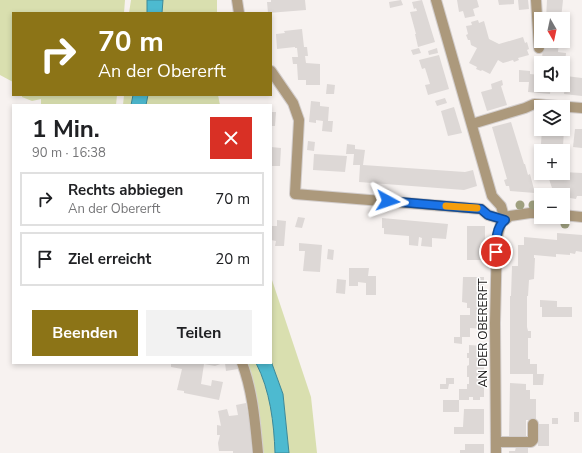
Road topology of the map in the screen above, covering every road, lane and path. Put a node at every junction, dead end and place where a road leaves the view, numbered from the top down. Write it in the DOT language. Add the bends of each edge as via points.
graph roads {
  1 [pos="237,0"];
  2 [pos="436,0"];
  3 [pos="536,0"];
  4 [pos="239,12"];
  5 [pos="537,12"];
  6 [pos="272,72"];
  7 [pos="582,108"];
  8 [pos="472,124"];
  9 [pos="492,196"];
  10 [pos="481,209"];
  11 [pos="534,213"];
  12 [pos="570,216"];
  13 [pos="582,217"];
  14 [pos="505,220"];
  15 [pos="242,364"];
  16 [pos="533,424"];
  17 [pos="496,442"];
  18 [pos="258,453"];
  19 [pos="496,453"];
  1 -- 4 [label="street"];
  2 -- 8 [label="street"];
  3 -- 5 [label="street"];
  6 -- 10 [label="street" via="293,103 299,120 295,194"];
  7 -- 8 [label="street" via="534,104"];
  8 -- 9 [label="street"];
  9 -- 10 [label="street" via="486,199"];
  9 -- 14 [label="street" via="501,206"];
  10 -- 14 [label="street" via="488,215"];
  11 -- 14 [label="street" via="516,214"];
  12 -- 13 [label="street"];
  14 -- 17 [label="street, AN DER OBERERFT" via="501,223 496,238"];
  15 -- 18 [label="street" via="250,389"];
  16 -- 17 [label="street" via="531,442"];
  17 -- 19 [label="street, AN DER OBERERFT"];
}
